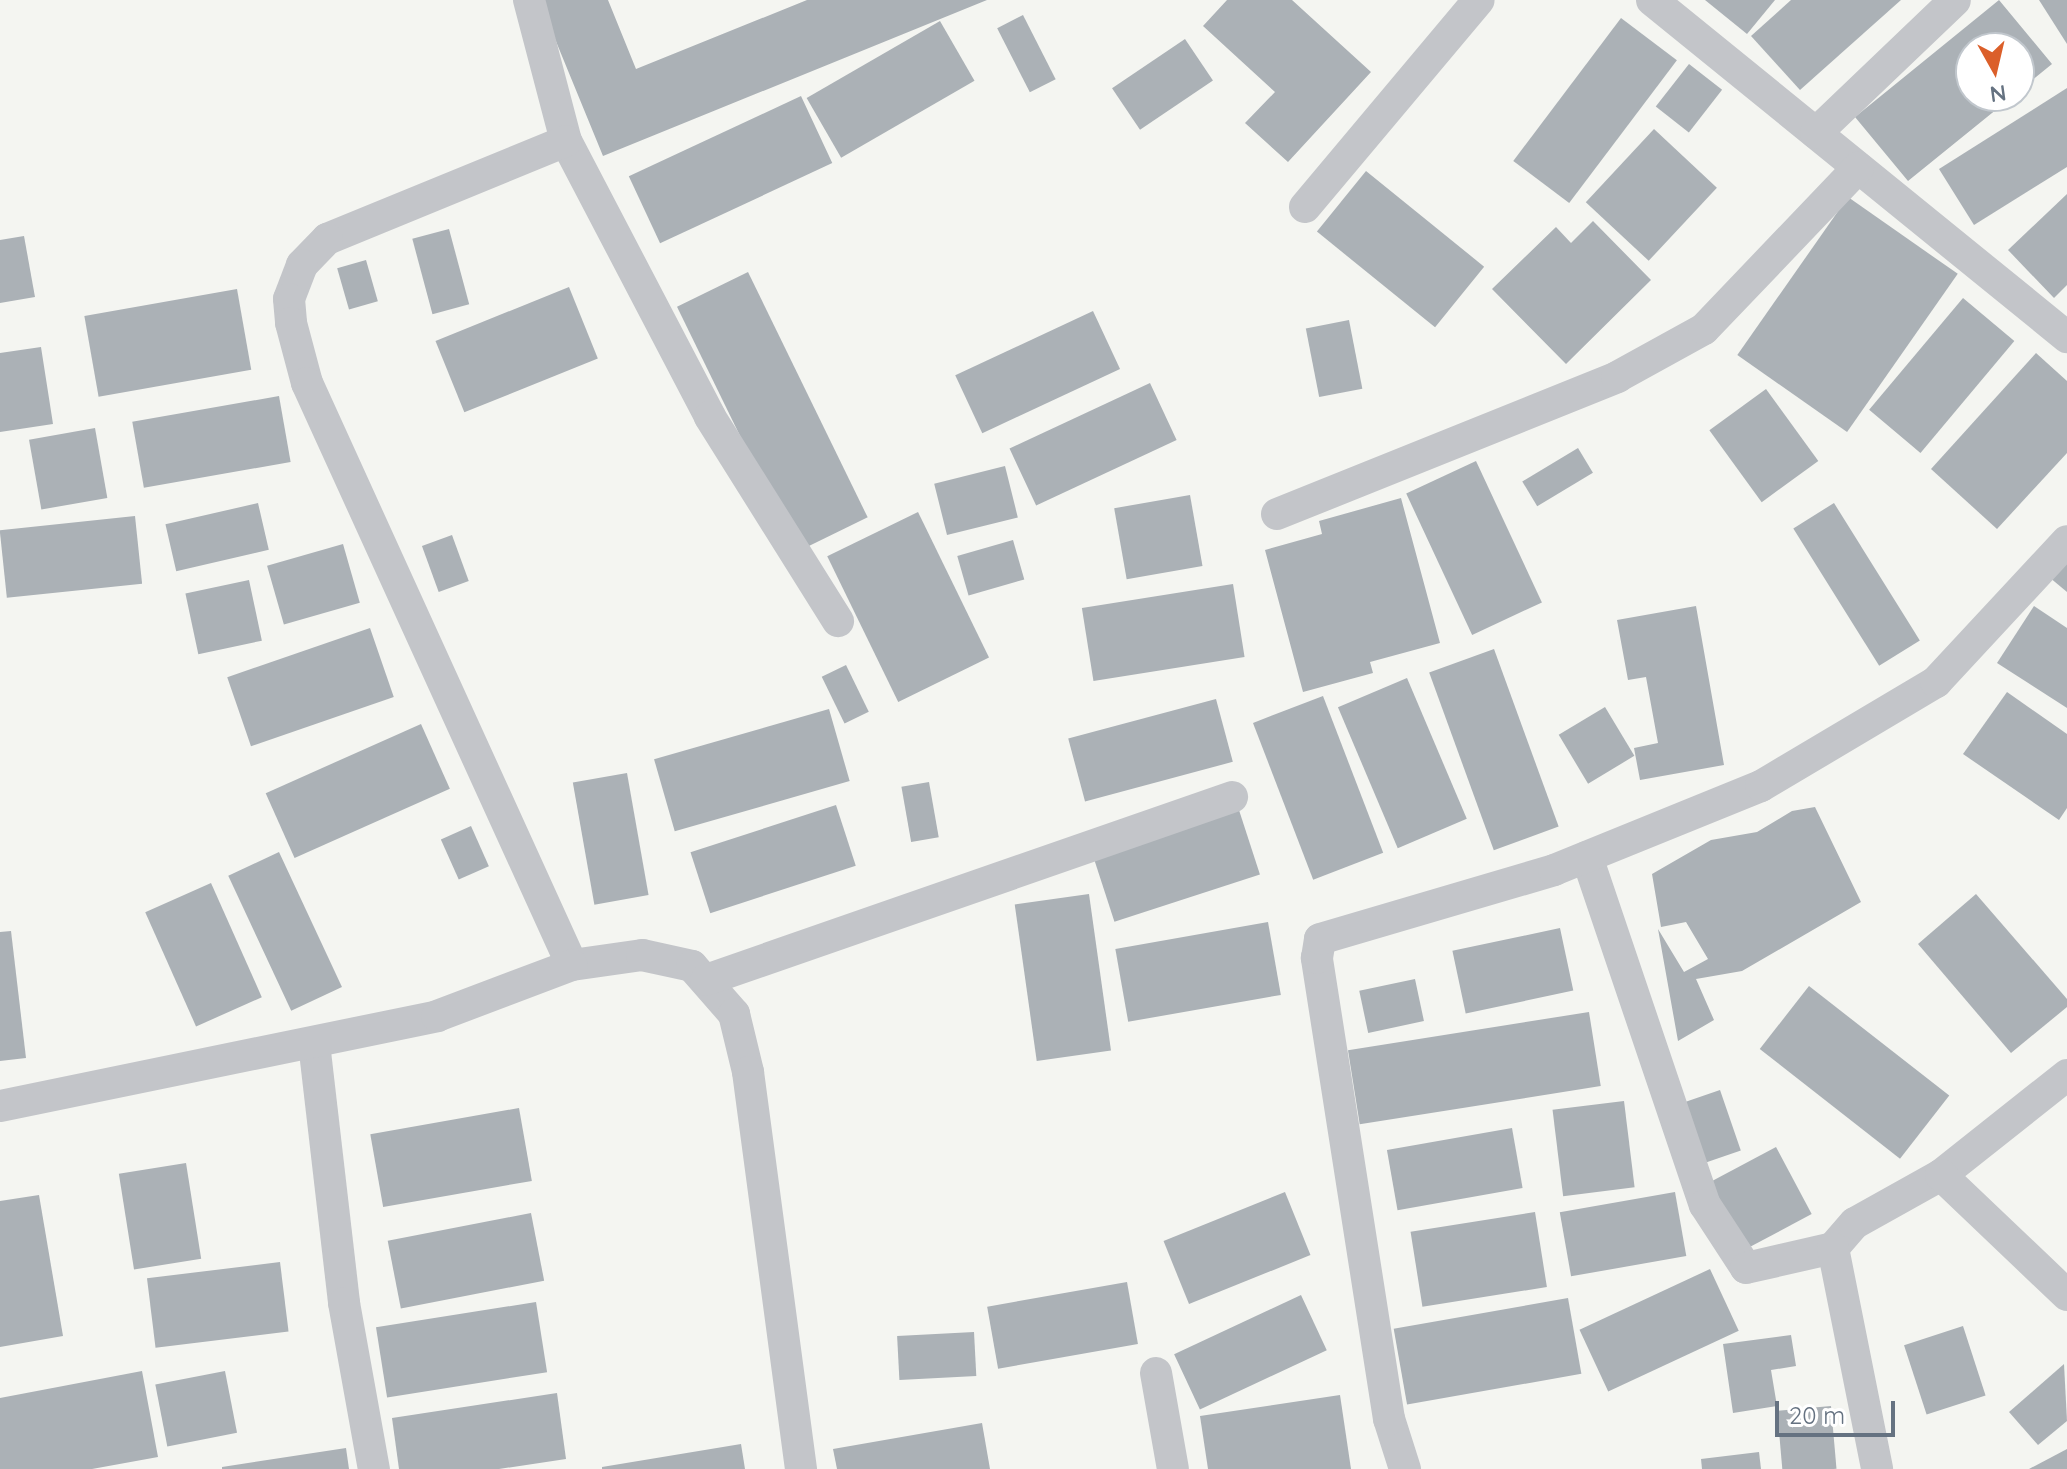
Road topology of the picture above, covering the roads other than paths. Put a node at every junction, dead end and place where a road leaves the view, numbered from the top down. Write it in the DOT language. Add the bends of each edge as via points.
graph roads {
  1 [pos="529,0"];
  2 [pos="1479,0"];
  3 [pos="1652,0"];
  4 [pos="1955,0"];
  5 [pos="1816,133"];
  6 [pos="566,141"];
  7 [pos="1858,168"];
  8 [pos="1305,207"];
  9 [pos="2067,337"];
  10 [pos="1277,514"];
  11 [pos="2067,541"];
  12 [pos="838,621"];
  13 [pos="1232,797"];
  14 [pos="1587,857"];
  15 [pos="572,965"];
  16 [pos="706,980"];
  17 [pos="314,1043"];
  18 [pos="2067,1075"];
  19 [pos="0,1106"];
  20 [pos="1941,1175"];
  21 [pos="1833,1248"];
  22 [pos="2067,1295"];
  23 [pos="1156,1373"];
  24 [pos="374,1469"];
  25 [pos="801,1469"];
  26 [pos="1173,1469"];
  27 [pos="1405,1469"];
  28 [pos="1877,1469"];
  1 -- 6 [label="street"];
  2 -- 8 [label="street"];
  3 -- 5 [label="street"];
  4 -- 5 [label="street"];
  5 -- 7 [label="street"];
  6 -- 12 [label="street" via="710,417"];
  6 -- 15 [label="street" via="327,239 302,265 289,299 307,383"];
  7 -- 9 [label="street"];
  7 -- 10 [label="street" via="1704,329 1617,377"];
  11 -- 14 [label="street" via="1936,682 1761,786"];
  13 -- 16 [label="street"];
  14 -- 21 [label="street" via="1705,1205 1746,1268"];
  14 -- 27 [label="street" via="1320,939 1317,958 1389,1419"];
  15 -- 16 [label="street" via="642,955 692,966"];
  15 -- 17 [label="street" via="437,1016"];
  16 -- 25 [label="street" via="734,1014 748,1072"];
  17 -- 19 [label="street"];
  17 -- 24 [label="street" via="344,1303"];
  18 -- 20 [label="street"];
  20 -- 21 [label="street" via="1855,1223"];
  20 -- 22 [label="street"];
  21 -- 28 [label="street"];
  23 -- 26 [label="street"];
}
